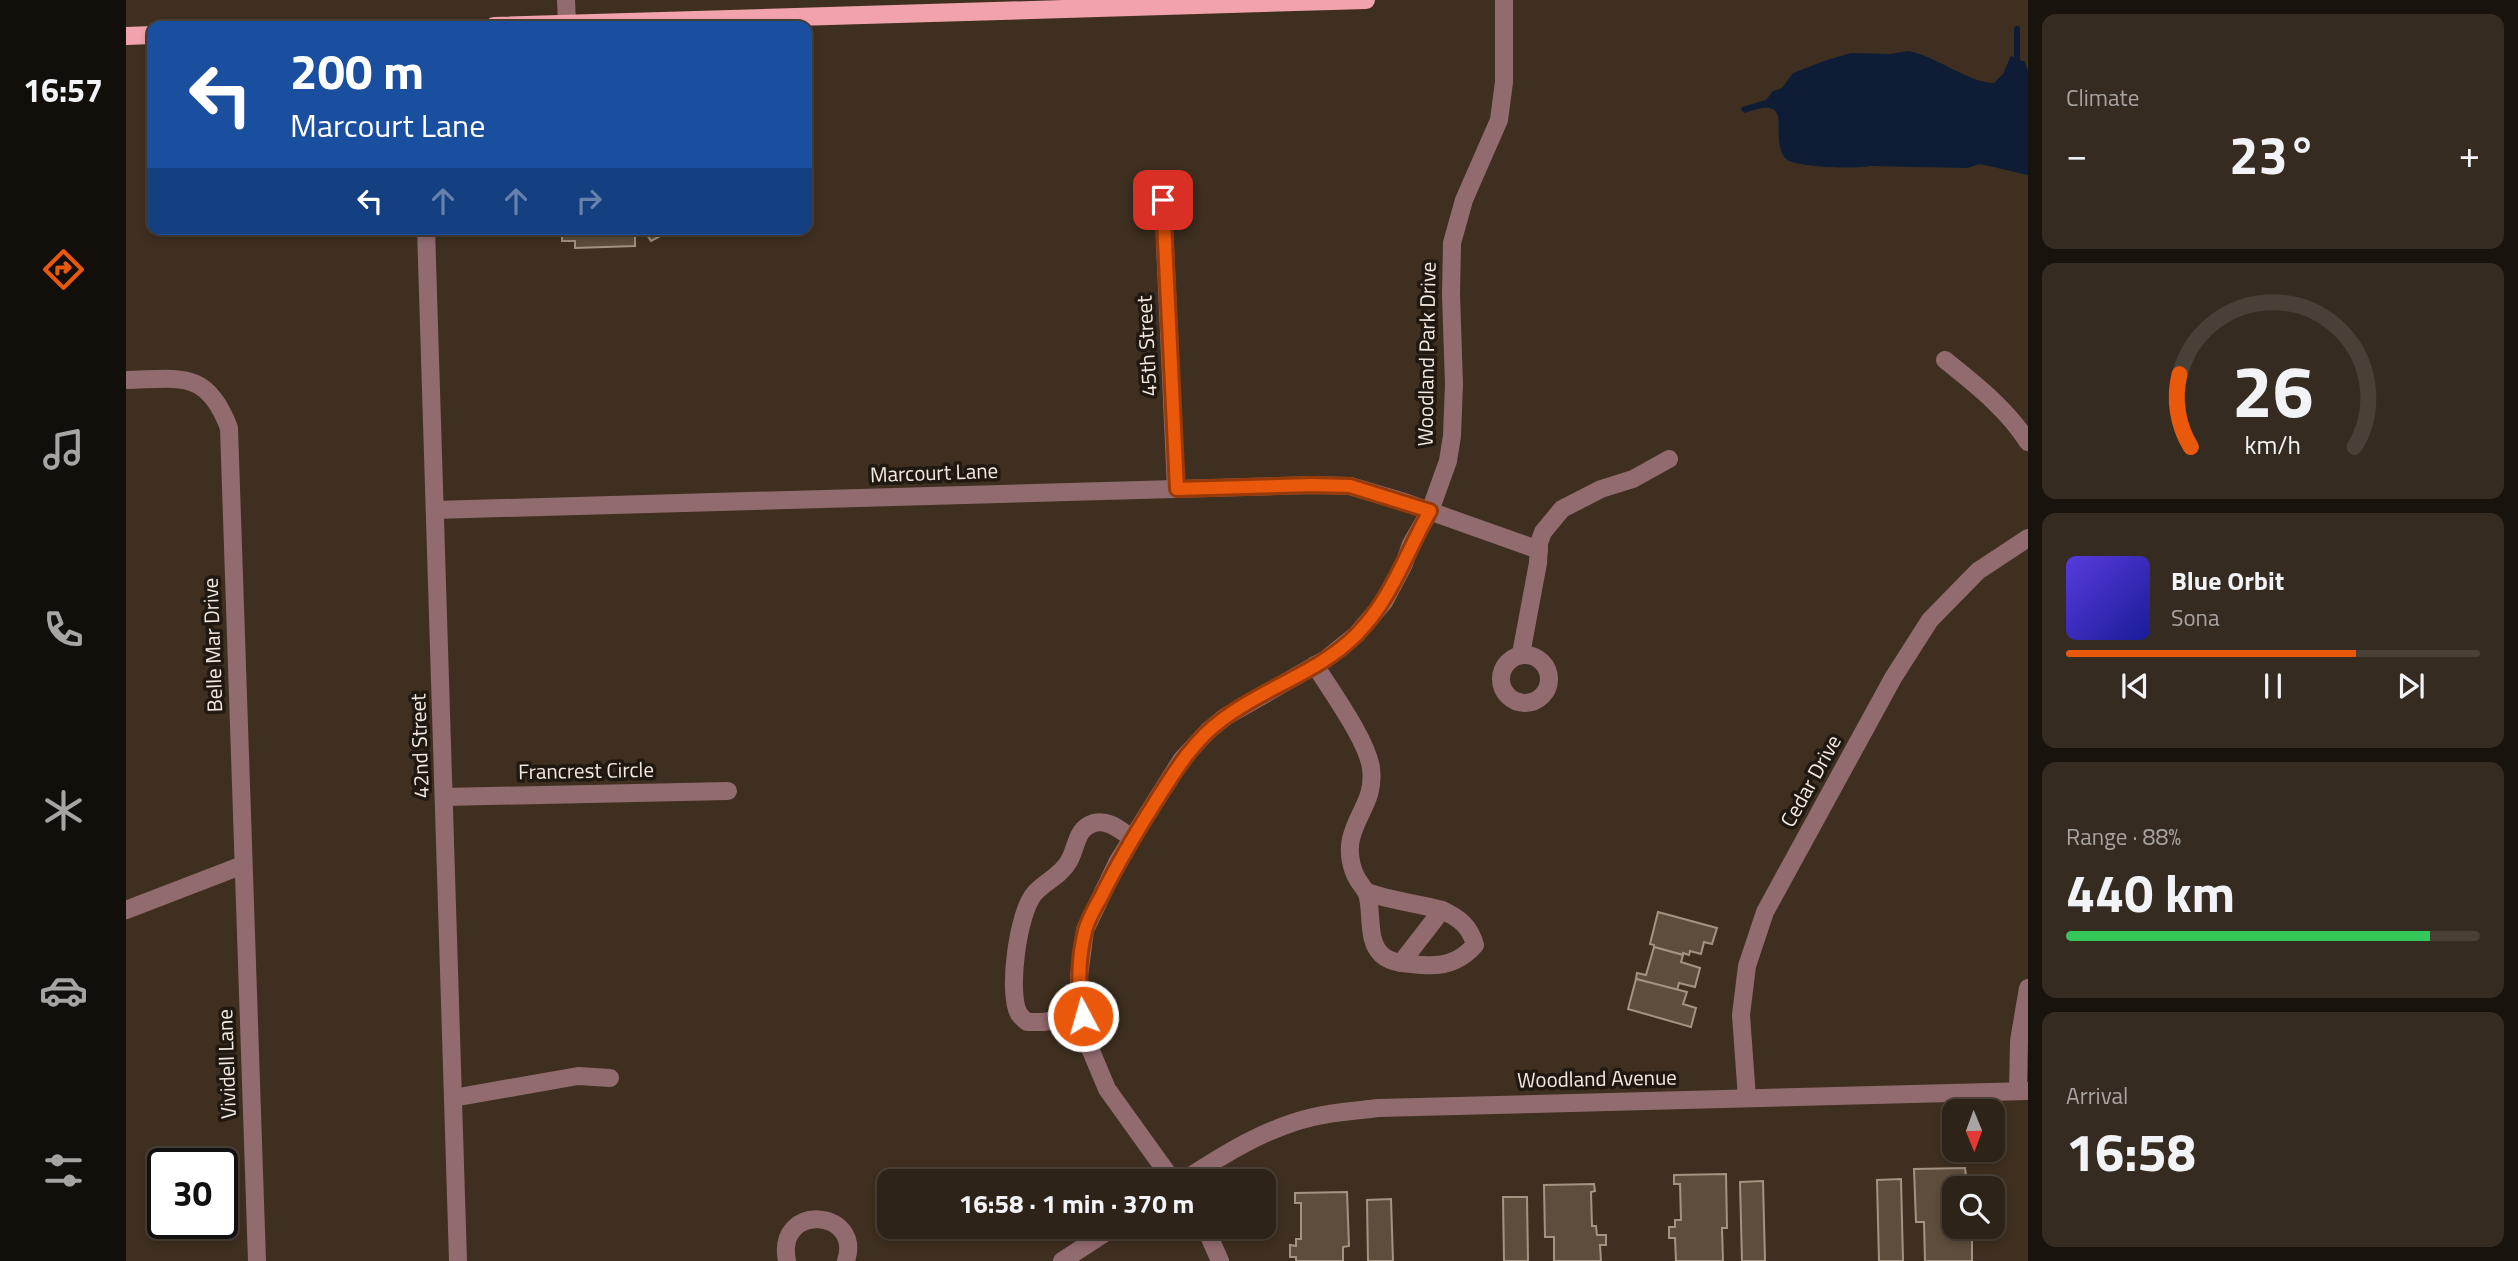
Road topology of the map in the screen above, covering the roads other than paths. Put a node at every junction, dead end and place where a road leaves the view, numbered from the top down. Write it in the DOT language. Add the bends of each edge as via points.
graph roads {
  1 [pos="566,0"];
  2 [pos="1366,0"];
  3 [pos="1504,0"];
  4 [pos="1144,3"];
  5 [pos="852,8"];
  6 [pos="567,21"];
  7 [pos="620,21"];
  8 [pos="147,35"];
  9 [pos="126,36"];
  10 [pos="1163,200"];
  11 [pos="426,235"];
  12 [pos="1945,360"];
  13 [pos="126,380"];
  14 [pos="2028,442"];
  15 [pos="1669,459"];
  16 [pos="1177,489"];
  17 [pos="435,510"];
  18 [pos="1430,511"];
  19 [pos="2028,538"];
  20 [pos="1539,550"];
  21 [pos="1521,654"];
  22 [pos="1315,665"];
  23 [pos="728,791"];
  24 [pos="444,797"];
  25 [pos="1132,838"];
  26 [pos="243,865"];
  27 [pos="1367,892"];
  28 [pos="126,910"];
  29 [pos="1442,910"];
  30 [pos="1401,963"];
  31 [pos="2028,988"];
  32 [pos="1083,1016"];
  33 [pos="610,1078"];
  34 [pos="2023,1091"];
  35 [pos="453,1098"];
  36 [pos="1747,1098"];
  37 [pos="1164,1169"];
  38 [pos="1201,1169"];
  39 [pos="1096,1239"];
  40 [pos="1210,1239"];
  41 [pos="257,1261"];
  42 [pos="458,1261"];
  43 [pos="788,1261"];
  44 [pos="846,1261"];
  45 [pos="1062,1261"];
  46 [pos="1220,1261"];
  1 -- 6 [label="street"];
  2 -- 4 [label="main road"];
  3 -- 18 [label="street, Woodland Park Drive" via="1499,120 1464,200 1452,243 1452,436"];
  4 -- 5 [label="main road"];
  5 -- 7 [label="main road"];
  8 -- 9 [label="main road"];
  10 -- 16 [label="street, 45th Street"];
  11 -- 17 [label="street, 42nd Street"];
  12 -- 14 [label="street" via="1996,402"];
  13 -- 26 [label="street, Belle Mar Drive" via="186,379 203,386 220,404 229,428"];
  15 -- 20 [label="street" via="1562,509 1543,532"];
  16 -- 17 [label="street, Marcourt Lane"];
  16 -- 18 [label="street, Marcourt Lane" via="1350,486"];
  17 -- 24 [label="street, 42nd Street"];
  18 -- 20 [label="street, Marcourt Lane"];
  18 -- 22 [label="street, Woodland Park Drive" via="1384,602 1356,635"];
  19 -- 36 [label="street, Cedar Drive" via="1978,571 1930,620 1893,678 1766,912 1747,966 1741,1015"];
  20 -- 21 [label="street"];
  22 -- 25 [label="street, Woodland Park Drive" via="1208,731 1182,759"];
  22 -- 27 [label="street" via="1371,767 1371,789 1350,841 1350,860"];
  23 -- 24 [label="street, Francrest Circle"];
  24 -- 35 [label="street, 42nd Street"];
  25 -- 32 [label="street, Woodland Park Drive" via="1085,930 1079,976"];
  25 -- 32 [label="street" via="1107,822 1081,830 1069,862 1034,894 1025,911 1014,979 1019,1014 1027,1022 1043,1023"];
  26 -- 28 [label="street"];
  26 -- 41 [label="street, Vividell Lane"];
  27 -- 29 [label="street"];
  27 -- 30 [label="street" via="1373,941 1382,955"];
  29 -- 30 [label="street"];
  29 -- 30 [label="street" via="1465,923 1475,945 1464,958 1447,964"];
  31 -- 34 [label="street" via="2019,1041"];
  32 -- 37 [label="street, Woodland Park Drive" via="1089,1046 1107,1089"];
  33 -- 35 [label="street" via="578,1076"];
  34 -- 36 [label="street, Woodland Avenue"];
  35 -- 42 [label="street, 42nd Street"];
  36 -- 38 [label="street, Woodland Avenue" via="1378,1108 1315,1116 1284,1125"];
  39 -- 45 [label="street"];
  40 -- 46 [label="street"];
  43 -- 44 [label="street" via="786,1241 792,1231 809,1219 820,1218 843,1231 849,1248"];
}
